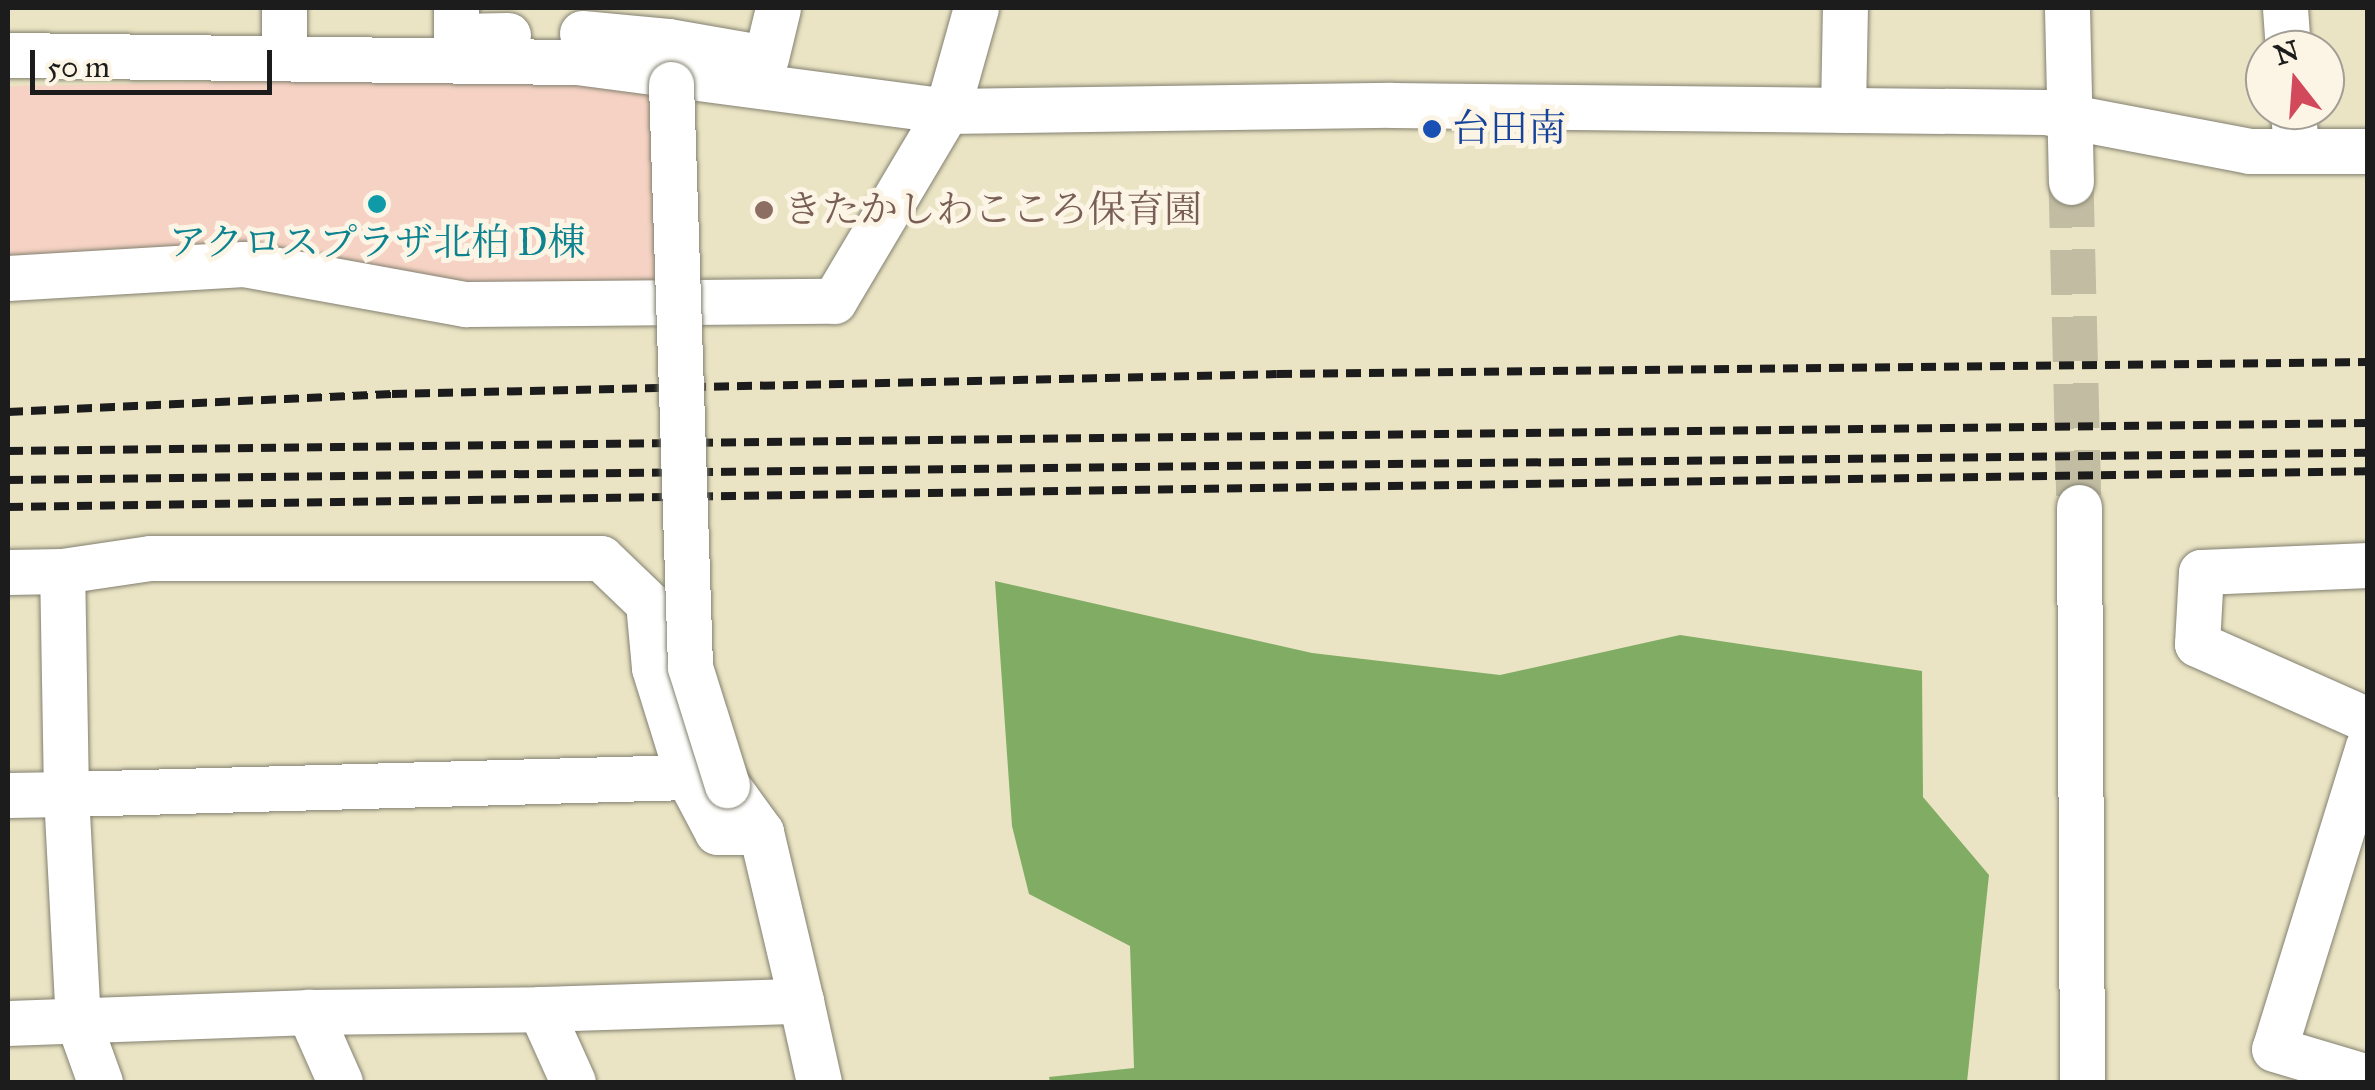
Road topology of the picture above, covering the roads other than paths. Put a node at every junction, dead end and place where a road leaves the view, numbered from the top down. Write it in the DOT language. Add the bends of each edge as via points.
graph roads {
  1 [pos="284,8"];
  2 [pos="456,8"];
  3 [pos="778,8"];
  4 [pos="976,8"];
  5 [pos="1846,8"];
  6 [pos="2067,8"];
  7 [pos="8,54"];
  8 [pos="284,58"];
  9 [pos="671,79"];
  10 [pos="1843,110"];
  11 [pos="947,111"];
  12 [pos="2069,116"];
  13 [pos="2295,130"];
  14 [pos="2368,150"];
  15 [pos="2071,182"];
  16 [pos="8,278"];
  17 [pos="2078,507"];
  18 [pos="2368,565"];
  19 [pos="62,571"];
  20 [pos="8,572"];
  21 [pos="2368,720"];
  22 [pos="2364,770"];
  23 [pos="708,781"];
  24 [pos="66,794"];
  25 [pos="8,796"];
  26 [pos="801,1001"];
  27 [pos="540,1009"];
  28 [pos="308,1012"];
  29 [pos="78,1022"];
  30 [pos="8,1023"];
  31 [pos="2368,1076"];
  32 [pos="100,1082"];
  33 [pos="340,1082"];
  34 [pos="573,1082"];
  35 [pos="819,1082"];
  36 [pos="2082,1082"];
  1 -- 8 [label="street"];
  2 -- 3 [label="street" via="456,36 576,33 766,58"];
  4 -- 11 [label="street"];
  5 -- 10 [label="street"];
  6 -- 12 [label="street"];
  7 -- 8 [label="street"];
  8 -- 9 [label="street" via="576,62"];
  9 -- 11 [label="street"];
  9 -- 23 [label="street, bridge" via="690,667"];
  10 -- 11 [label="street"];
  10 -- 12 [label="street"];
  11 -- 16 [label="street" via="834,301 465,304 244,264"];
  12 -- 13 [label="street" via="2250,152"];
  12 -- 15 [label="street"];
  13 -- 14 [label="street"];
  17 -- 36 [label="street"];
  18 -- 21 [label="street" via="2201,572 2197,644"];
  19 -- 20 [label="street"];
  19 -- 23 [label="street" via="150,558 601,558 648,603 654,668"];
  19 -- 24 [label="street"];
  22 -- 31 [label="street" via="2274,1049"];
  23 -- 24 [label="street"];
  23 -- 26 [label="street" via="761,832"];
  24 -- 25 [label="street"];
  24 -- 29 [label="street"];
  26 -- 27 [label="street"];
  26 -- 35 [label="street"];
  27 -- 28 [label="street"];
  27 -- 34 [label="street"];
  28 -- 29 [label="street"];
  28 -- 33 [label="street"];
  29 -- 30 [label="street"];
  29 -- 32 [label="street"];
}
